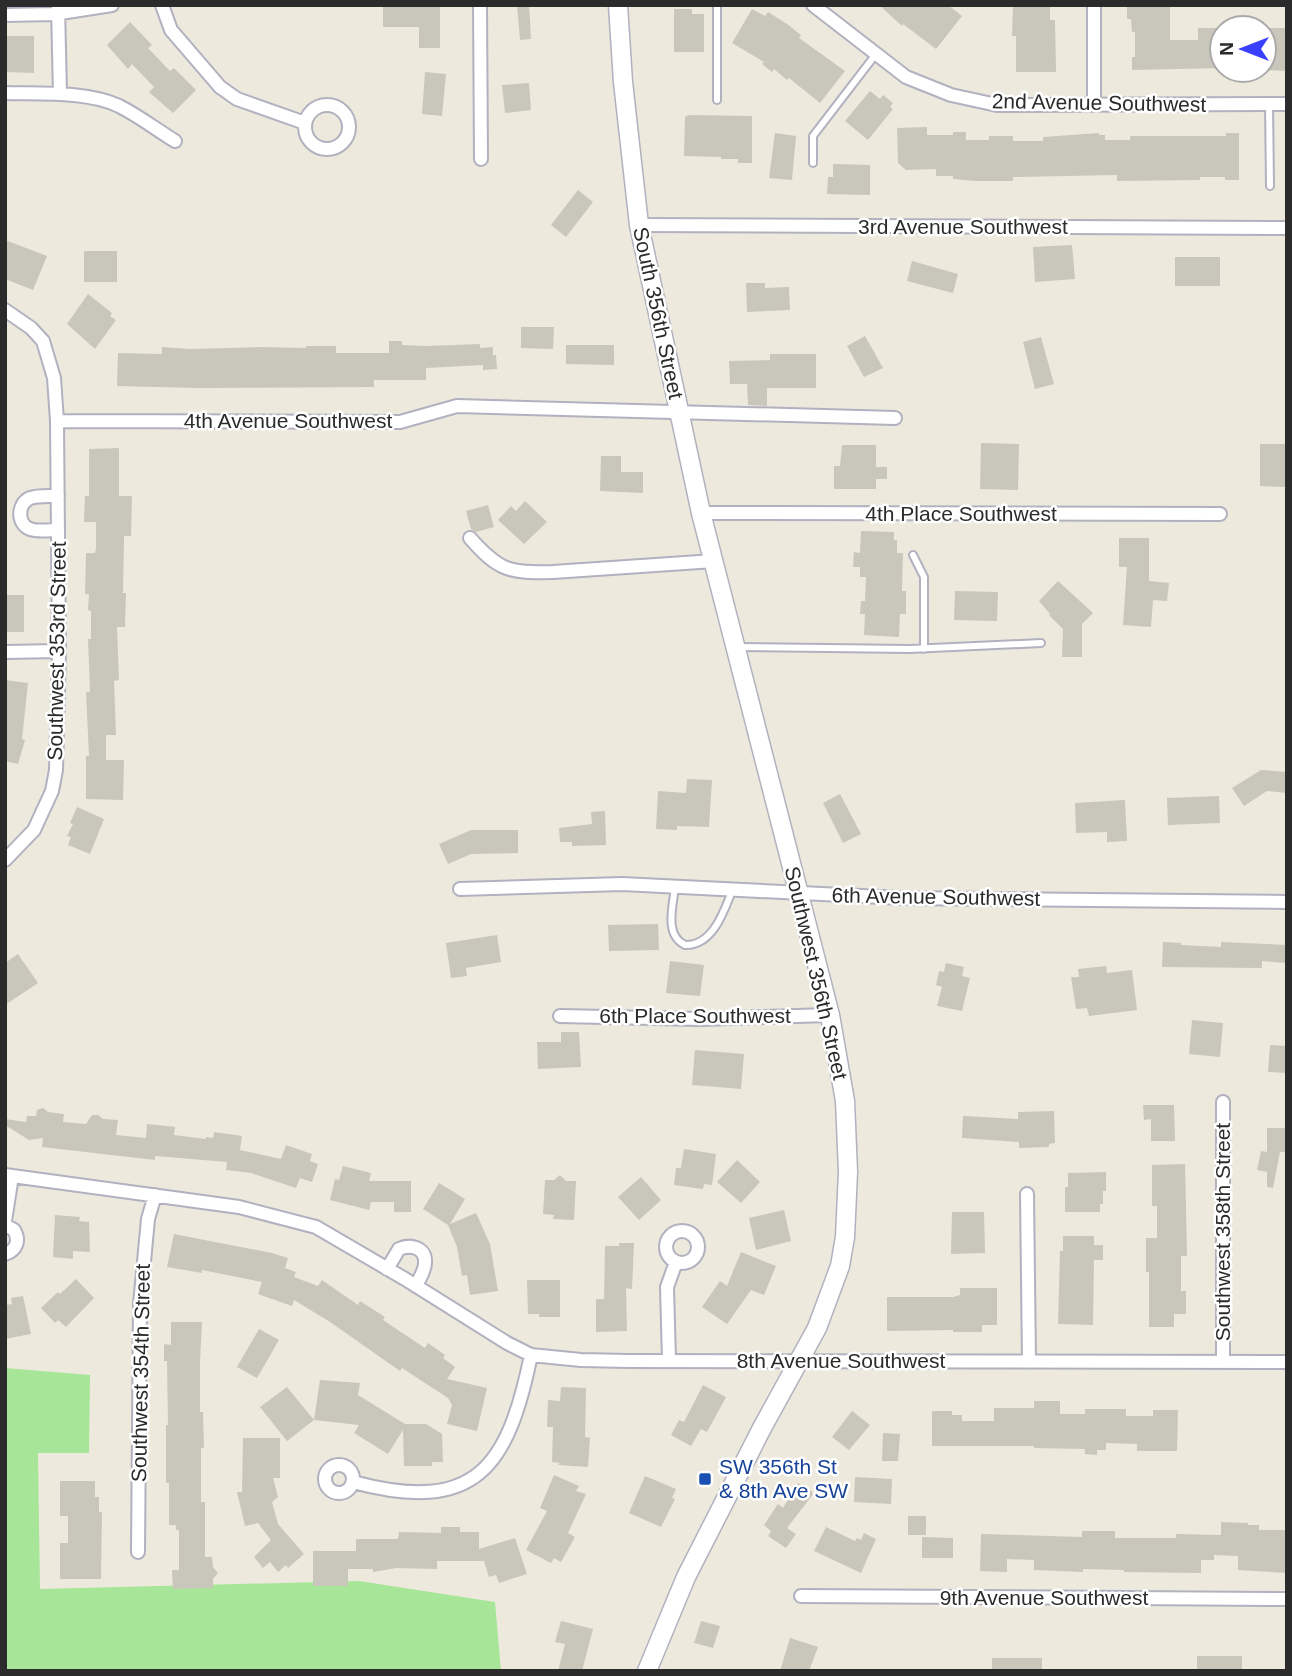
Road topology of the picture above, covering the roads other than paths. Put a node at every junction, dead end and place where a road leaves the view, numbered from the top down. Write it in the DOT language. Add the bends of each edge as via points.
graph roads {
  1 [pos="112,5"];
  2 [pos="162,5"];
  3 [pos="480,5"];
  4 [pos="618,5"];
  5 [pos="717,5"];
  6 [pos="813,5"];
  7 [pos="1094,5"];
  8 [pos="58,9"];
  9 [pos="5,15"];
  10 [pos="876,54"];
  11 [pos="5,93"];
  12 [pos="60,94"];
  13 [pos="717,100"];
  14 [pos="1269,104"];
  15 [pos="1287,104"];
  16 [pos="1094,105"];
  17 [pos="306,123"];
  18 [pos="175,141"];
  19 [pos="481,159"];
  20 [pos="813,163"];
  21 [pos="1270,186"];
  22 [pos="639,225"];
  23 [pos="1287,228"];
  24 [pos="5,310"];
  25 [pos="678,413"];
  26 [pos="895,418"];
  27 [pos="57,421"];
  28 [pos="58,496"];
  29 [pos="702,513"];
  30 [pos="1220,514"];
  31 [pos="58,530"];
  32 [pos="470,538"];
  33 [pos="913,555"];
  34 [pos="714,561"];
  35 [pos="728,616"];
  36 [pos="1041,643"];
  37 [pos="736,647"];
  38 [pos="924,649"];
  39 [pos="59,651"];
  40 [pos="5,652"];
  41 [pos="5,860"];
  42 [pos="675,887"];
  43 [pos="460,889"];
  44 [pos="733,890"];
  45 [pos="799,894"];
  46 [pos="1287,902"];
  47 [pos="831,1015"];
  48 [pos="560,1016"];
  49 [pos="1223,1102"];
  50 [pos="9,1175"];
  51 [pos="1027,1194"];
  52 [pos="155,1195"];
  53 [pos="5,1223"];
  54 [pos="5,1254"];
  55 [pos="676,1262"];
  56 [pos="387,1269"];
  57 [pos="416,1286"];
  58 [pos="531,1354"];
  59 [pos="669,1360"];
  60 [pos="800,1361"];
  61 [pos="1223,1361"];
  62 [pos="1029,1362"];
  63 [pos="1287,1362"];
  64 [pos="353,1482"];
  65 [pos="138,1552"];
  66 [pos="801,1596"];
  67 [pos="1287,1599"];
  68 [pos="647,1671"];
  1 -- 8 [label="street"];
  2 -- 17 [label="street" via="171,30 220,87 237,99"];
  3 -- 19 [label="street"];
  4 -- 22 [label="main road, South 356th Street"];
  5 -- 13 [label="lane"];
  6 -- 10 [label="street, 2nd Avenue Southwest"];
  7 -- 16 [label="street"];
  8 -- 9 [label="street"];
  8 -- 12 [label="street"];
  10 -- 16 [label="street, 2nd Avenue Southwest" via="906,77 951,95 997,105"];
  10 -- 20 [label="lane" via="813,136"];
  11 -- 12 [label="street"];
  12 -- 18 [label="street" via="120,107"];
  14 -- 15 [label="street, 2nd Avenue Southwest"];
  14 -- 16 [label="street, 2nd Avenue Southwest"];
  14 -- 21 [label="lane"];
  22 -- 23 [label="street, 3rd Avenue Southwest"];
  22 -- 25 [label="main road, South 356th Street"];
  24 -- 27 [label="street, Southwest 353rd Street" via="43,341 54,378"];
  25 -- 26 [label="street, 4th Avenue Southwest"];
  25 -- 27 [label="street, 4th Avenue Southwest" via="457,406 400,422"];
  25 -- 29 [label="main road, South 356th Street"];
  27 -- 28 [label="street, Southwest 353rd Street"];
  28 -- 31 [label="street, Southwest 353rd Street"];
  28 -- 31 [label="street, Southwest 353rd Street" via="31,498 22,505 20,517 31,530"];
  29 -- 30 [label="street, 4th Place Southwest"];
  29 -- 34 [label="main road, South 356th Street"];
  31 -- 39 [label="street, Southwest 353rd Street"];
  32 -- 34 [label="street" via="494,563 527,572"];
  33 -- 38 [label="lane" via="924,577"];
  34 -- 35 [label="main road, South 356th Street"];
  35 -- 37 [label="main road, Southwest 356th Street"];
  36 -- 38 [label="lane"];
  37 -- 38 [label="lane"];
  37 -- 45 [label="main road, Southwest 356th Street"];
  39 -- 40 [label="street"];
  39 -- 41 [label="street, Southwest 353rd Street" via="52,792 34,830"];
  42 -- 43 [label="street, 6th Avenue Southwest"];
  42 -- 44 [label="street, 6th Avenue Southwest"];
  42 -- 44 [label="lane" via="672,929 685,945 697,943 713,929"];
  44 -- 45 [label="street, 6th Avenue Southwest"];
  45 -- 46 [label="street, 6th Avenue Southwest"];
  45 -- 47 [label="main road, Southwest 356th Street"];
  47 -- 48 [label="street, 6th Place Southwest" via="701,1019"];
  47 -- 60 [label="main road, Southwest 356th Street" via="845,1101 845,1237 830,1297"];
  49 -- 61 [label="street, Southwest 358th Street"];
  50 -- 52 [label="street, 8th Avenue Southwest"];
  50 -- 53 [label="street"];
  51 -- 62 [label="street"];
  52 -- 56 [label="street, 8th Avenue Southwest" via="239,1207 316,1227"];
  52 -- 65 [label="street, Southwest 354th Street" via="140,1293"];
  53 -- 54 [label="street" via="17,1240 14,1249"];
  55 -- 59 [label="street" via="667,1287"];
  56 -- 57 [label="street, 8th Avenue Southwest"];
  56 -- 57 [label="street" via="399,1249 415,1247 425,1260"];
  57 -- 58 [label="street, 8th Avenue Southwest"];
  58 -- 59 [label="street, 8th Avenue Southwest" via="581,1360"];
  58 -- 64 [label="street" via="515,1419 496,1457 478,1475 430,1490 378,1489"];
  59 -- 60 [label="street, 8th Avenue Southwest"];
  60 -- 62 [label="street, 8th Avenue Southwest"];
  60 -- 68 [label="main road, Southwest 356th Street" via="687,1577"];
  61 -- 62 [label="street, 8th Avenue Southwest"];
  61 -- 63 [label="street, 8th Avenue Southwest"];
  66 -- 67 [label="street, 9th Avenue Southwest"];
}
